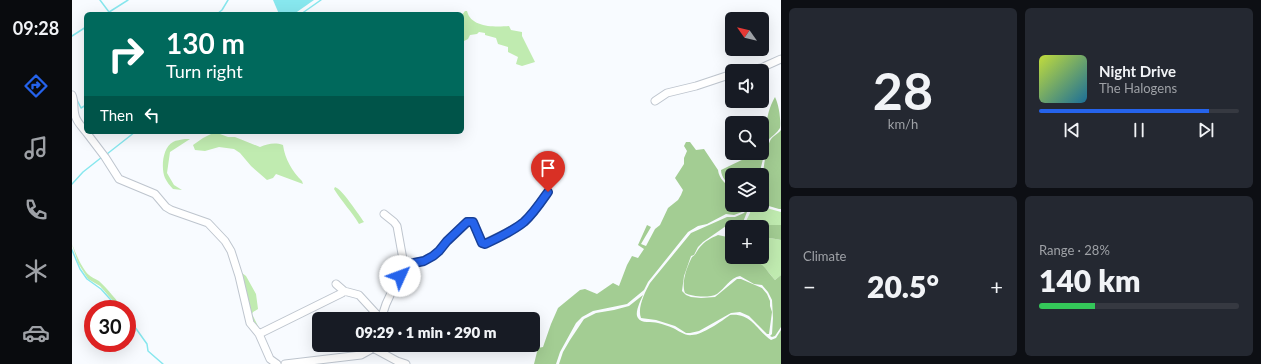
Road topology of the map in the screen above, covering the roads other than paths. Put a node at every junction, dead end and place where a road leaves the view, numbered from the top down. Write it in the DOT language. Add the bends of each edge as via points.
graph roads {
  1 [pos="781,59"];
  2 [pos="769,64"];
  3 [pos="725,76"];
  4 [pos="72,95"];
  5 [pos="655,101"];
  6 [pos="84,129"];
  7 [pos="88,134"];
  8 [pos="548,192"];
  9 [pos="384,214"];
  10 [pos="404,265"];
  11 [pos="336,284"];
  12 [pos="344,290"];
  13 [pos="375,312"];
  14 [pos="383,312"];
  15 [pos="260,334"];
  16 [pos="366,352"];
  17 [pos="382,352"];
  18 [pos="277,364"];
  19 [pos="285,364"];
  20 [pos="406,364"];
  1 -- 2 [label="street"];
  3 -- 5 [label="street" via="668,93"];
  4 -- 6 [label="street" via="75,115"];
  7 -- 15 [label="street" via="119,179 155,194 171,210 208,222 225,241 239,276 250,323"];
  8 -- 10 [label="street" via="522,223 501,236 482,243 473,222 467,222 433,256 424,261"];
  9 -- 10 [label="street" via="397,226"];
  10 -- 14 [label="street"];
  11 -- 12 [label="street"];
  12 -- 13 [label="street" via="360,295"];
  12 -- 15 [label="street"];
  15 -- 18 [label="street" via="270,359"];
  16 -- 19 [label="street"];
  17 -- 20 [label="street"];
}
